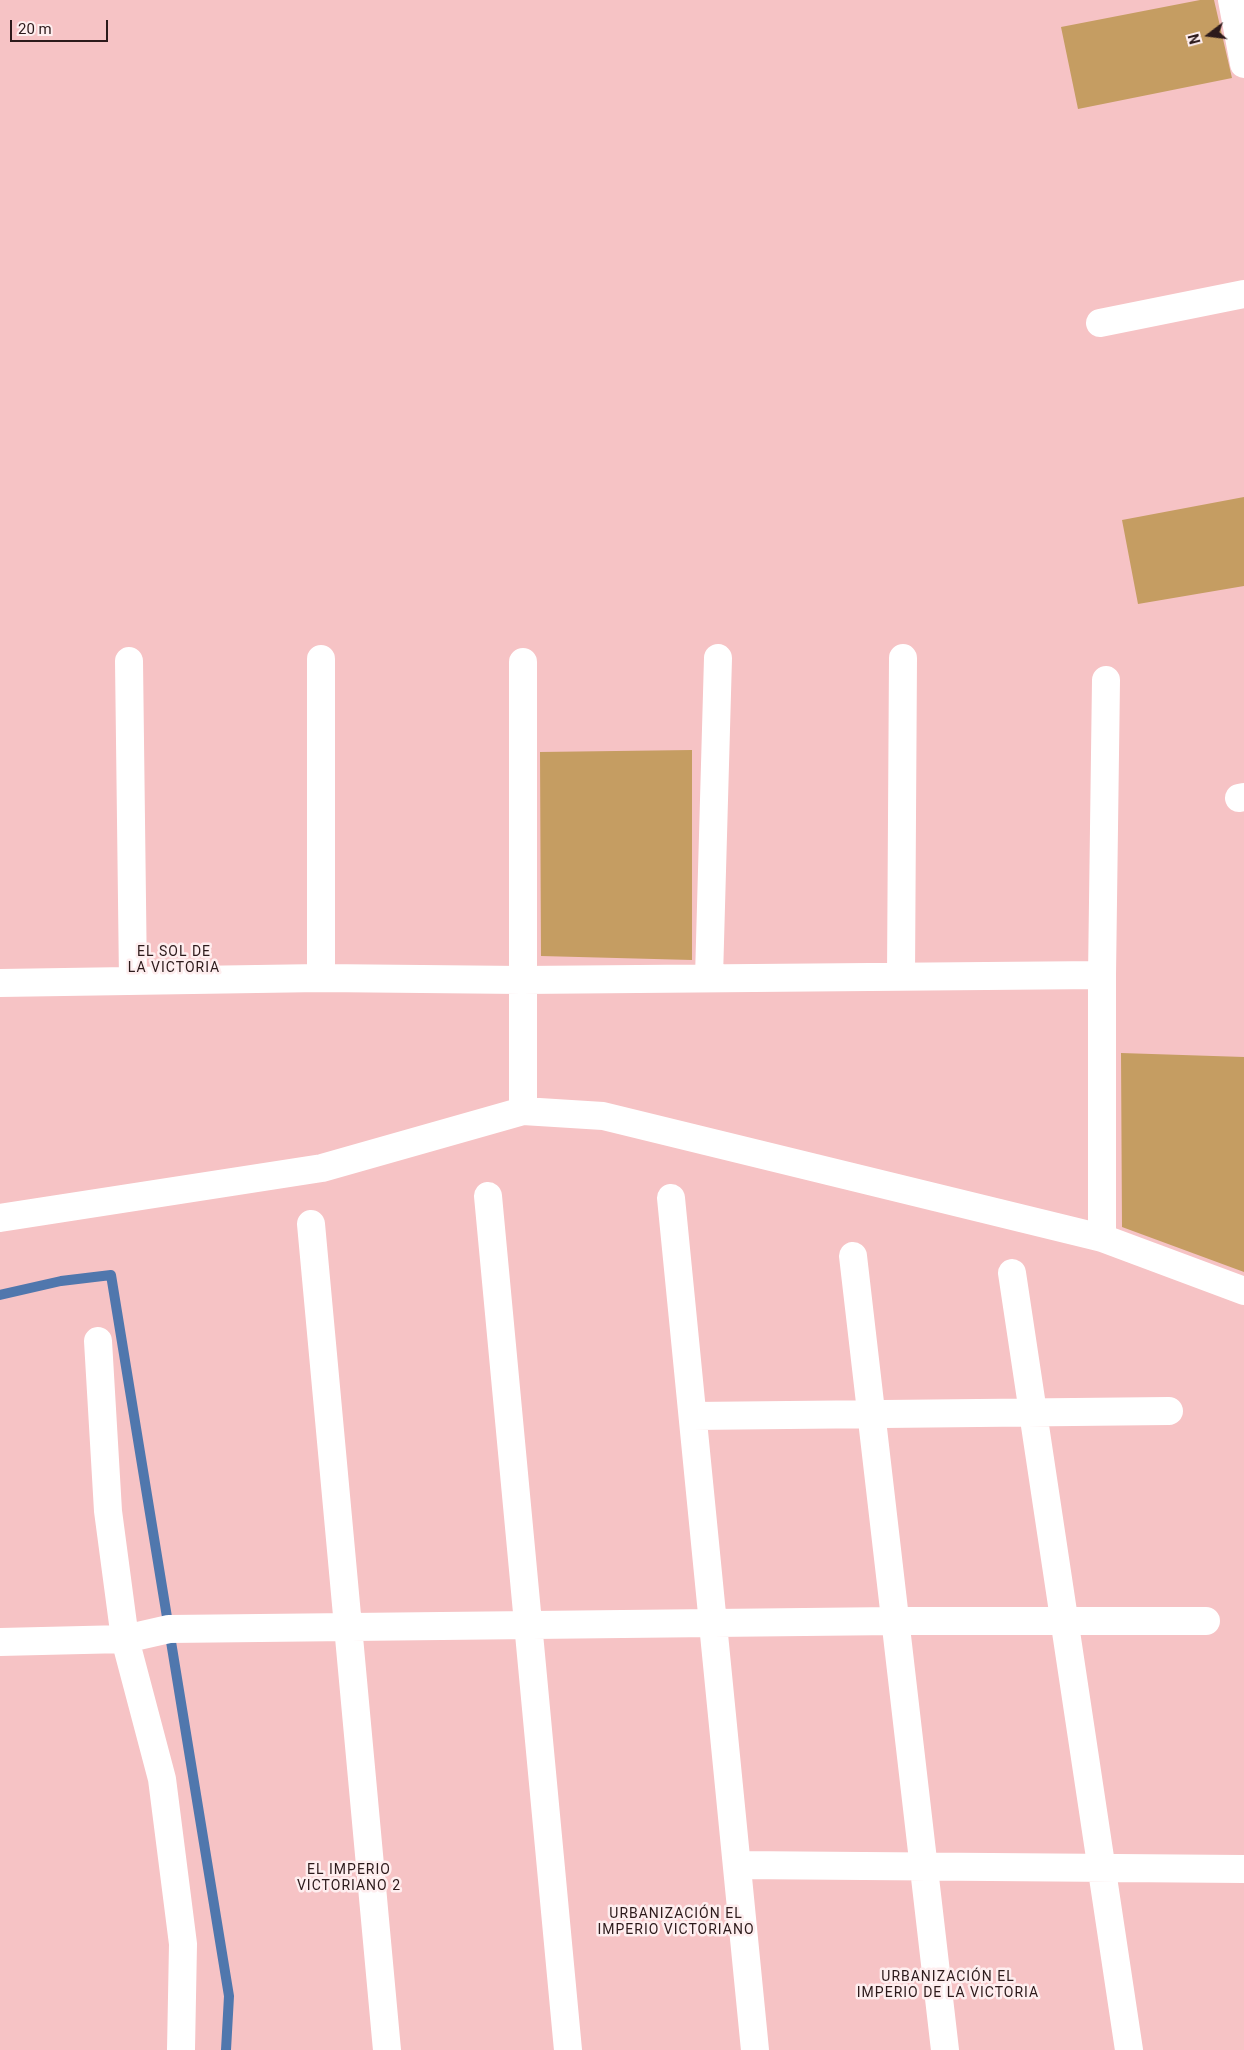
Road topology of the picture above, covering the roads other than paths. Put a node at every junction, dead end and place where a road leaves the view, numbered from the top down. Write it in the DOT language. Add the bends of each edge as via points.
graph roads {
  1 [pos="1232,0"];
  2 [pos="1244,64"];
  3 [pos="1244,294"];
  4 [pos="1100,323"];
  5 [pos="718,658"];
  6 [pos="903,658"];
  7 [pos="321,659"];
  8 [pos="129,661"];
  9 [pos="523,662"];
  10 [pos="1106,680"];
  11 [pos="1102,975"];
  12 [pos="900,976"];
  13 [pos="321,978"];
  14 [pos="709,978"];
  15 [pos="133,980"];
  16 [pos="522,980"];
  17 [pos="0,984"];
  18 [pos="523,1111"];
  19 [pos="488,1196"];
  20 [pos="672,1198"];
  21 [pos="0,1218"];
  22 [pos="312,1224"];
  23 [pos="1102,1238"];
  24 [pos="853,1256"];
  25 [pos="1012,1273"];
  26 [pos="1244,1291"];
  27 [pos="98,1341"];
  28 [pos="1169,1411"];
  29 [pos="1033,1412"];
  30 [pos="871,1414"];
  31 [pos="693,1416"];
  32 [pos="895,1621"];
  33 [pos="1065,1621"];
  34 [pos="1206,1621"];
  35 [pos="714,1623"];
  36 [pos="528,1625"];
  37 [pos="348,1627"];
  38 [pos="125,1639"];
  39 [pos="0,1642"];
  40 [pos="737,1865"];
  41 [pos="924,1866"];
  42 [pos="1102,1868"];
  43 [pos="1244,1869"];
  44 [pos="181,2050"];
  45 [pos="387,2050"];
  46 [pos="568,2050"];
  47 [pos="755,2050"];
  48 [pos="945,2050"];
  49 [pos="1129,2050"];
  1 -- 2 [label="street"];
  3 -- 4 [label="street"];
  5 -- 14 [label="street"];
  6 -- 12 [label="street"];
  7 -- 13 [label="street"];
  8 -- 15 [label="street"];
  9 -- 16 [label="street"];
  10 -- 11 [label="street"];
  11 -- 12 [label="street"];
  11 -- 23 [label="street"];
  12 -- 14 [label="street"];
  13 -- 15 [label="street"];
  13 -- 16 [label="street"];
  14 -- 16 [label="street"];
  15 -- 17 [label="street"];
  16 -- 18 [label="street"];
  18 -- 21 [label="street" via="322,1168"];
  18 -- 23 [label="street" via="603,1116"];
  19 -- 36 [label="street"];
  20 -- 31 [label="street"];
  22 -- 37 [label="street"];
  23 -- 26 [label="street"];
  24 -- 30 [label="street"];
  25 -- 29 [label="street"];
  27 -- 38 [label="street" via="108,1511"];
  28 -- 29 [label="street"];
  29 -- 30 [label="street"];
  29 -- 33 [label="street"];
  30 -- 31 [label="street"];
  30 -- 32 [label="street"];
  31 -- 35 [label="street"];
  32 -- 33 [label="street"];
  32 -- 35 [label="street"];
  32 -- 41 [label="street"];
  33 -- 34 [label="street"];
  33 -- 42 [label="street"];
  35 -- 36 [label="street"];
  35 -- 40 [label="street"];
  36 -- 37 [label="street"];
  36 -- 46 [label="street"];
  37 -- 38 [label="street" via="169,1629"];
  37 -- 45 [label="street"];
  38 -- 39 [label="street"];
  38 -- 44 [label="street" via="162,1779 183,1944"];
  40 -- 41 [label="street"];
  40 -- 47 [label="street"];
  41 -- 42 [label="street"];
  41 -- 48 [label="street"];
  42 -- 43 [label="street"];
  42 -- 49 [label="street"];
}
